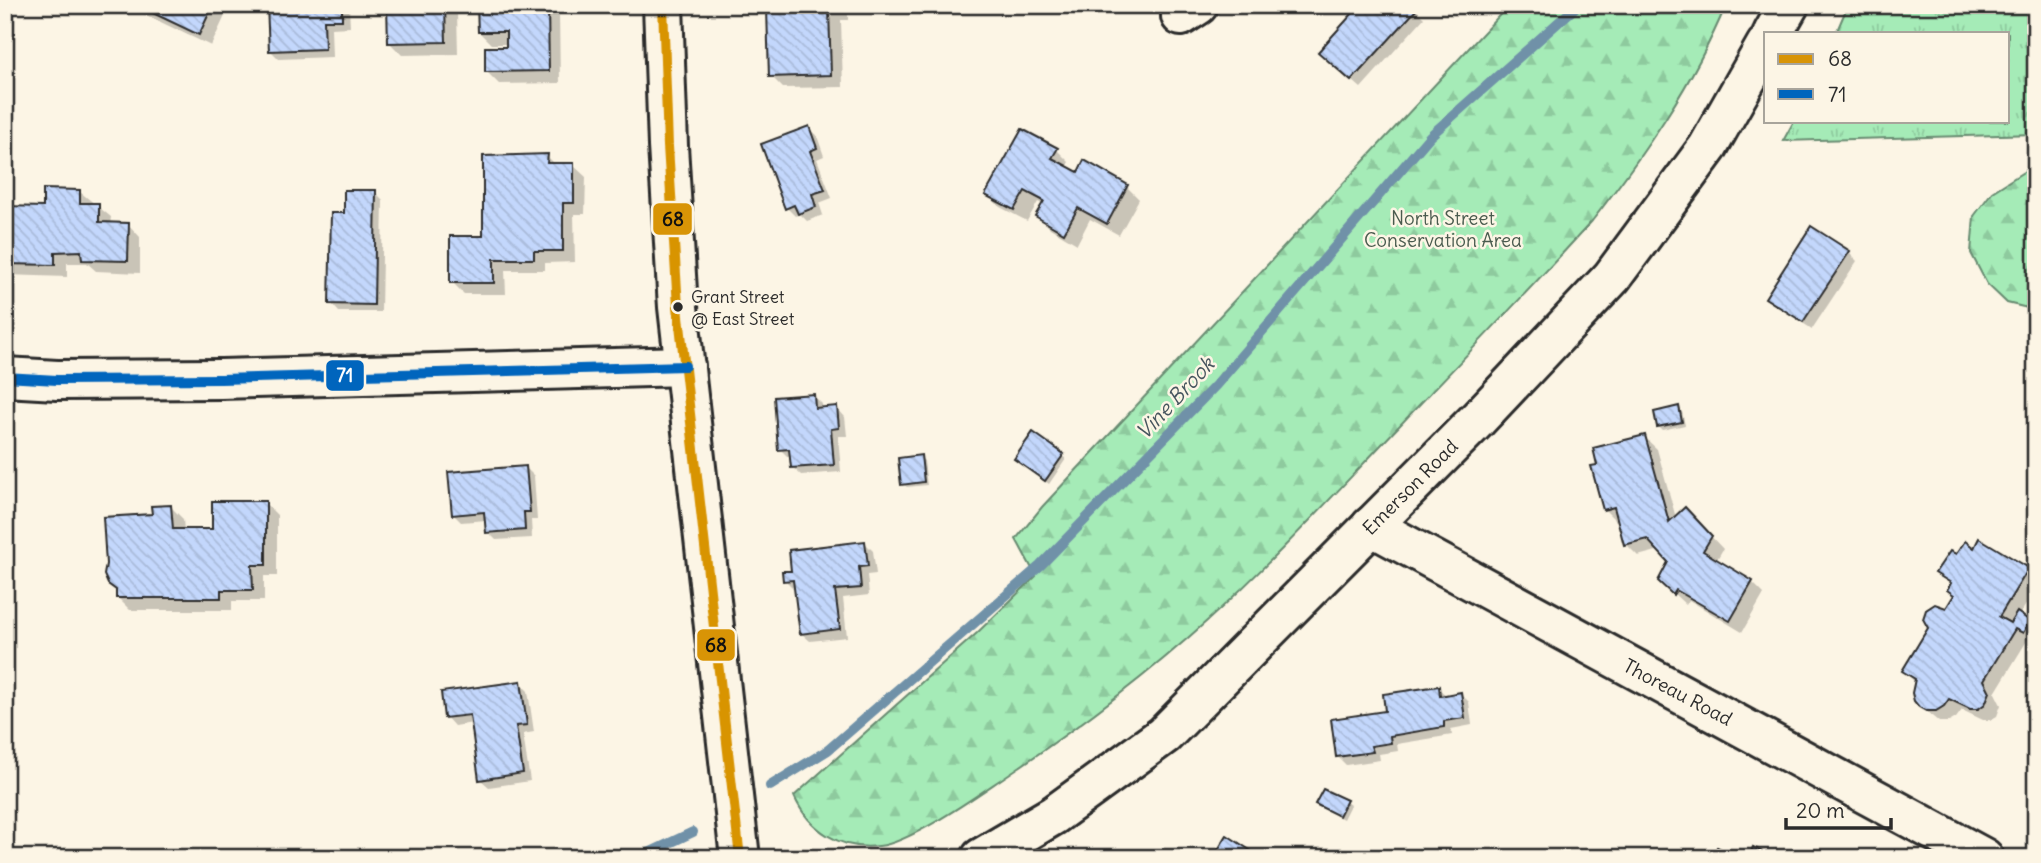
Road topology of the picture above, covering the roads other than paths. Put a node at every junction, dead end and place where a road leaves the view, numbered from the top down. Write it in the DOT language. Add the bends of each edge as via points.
graph roads {
  1 [pos="663,5"];
  2 [pos="1789,5"];
  3 [pos="1774,32"];
  4 [pos="1764,49"];
  5 [pos="685,366"];
  6 [pos="5,377"];
  7 [pos="1371,526"];
  8 [pos="740,858"];
  9 [pos="981,858"];
  10 [pos="1984,858"];
  1 -- 5 [label="street" via="673,250"];
  2 -- 3 [label="street"];
  4 -- 7 [label="street, Emerson Road" via="1708,147 1612,277"];
  5 -- 6 [label="street" via="221,379"];
  5 -- 8 [label="street"];
  7 -- 9 [label="street, Emerson Road" via="1164,735 1054,815"];
  7 -- 10 [label="street, Thoreau Road"];
}
